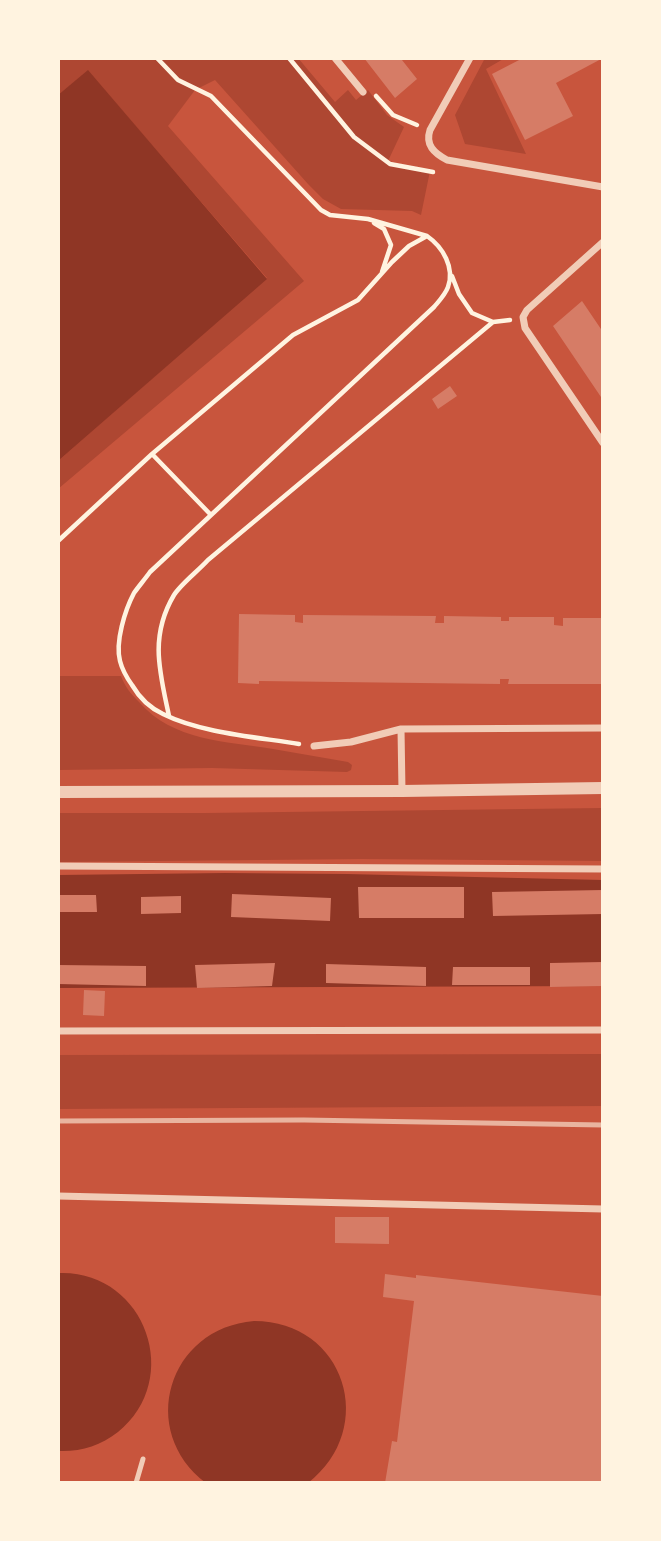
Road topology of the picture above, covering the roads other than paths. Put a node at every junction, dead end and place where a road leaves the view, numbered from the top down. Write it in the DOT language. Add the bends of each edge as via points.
graph roads {
  1 [pos="335,58"];
  2 [pos="470,58"];
  3 [pos="363,92"];
  4 [pos="603,187"];
  5 [pos="603,242"];
  6 [pos="603,443"];
  7 [pos="603,728"];
  8 [pos="401,729"];
  9 [pos="314,746"];
  10 [pos="603,788"];
  11 [pos="402,791"];
  12 [pos="58,792"];
  13 [pos="58,866"];
  14 [pos="603,869"];
  15 [pos="603,1030"];
  16 [pos="58,1031"];
  17 [pos="58,1196"];
  18 [pos="603,1209"];
  19 [pos="143,1459"];
  20 [pos="136,1483"];
  1 -- 3 [label="street"];
  2 -- 4 [label="street" via="430,130 432,149 447,160"];
  5 -- 6 [label="street" via="523,317 525,328"];
  7 -- 8 [label="street"];
  8 -- 9 [label="street"];
  8 -- 11 [label="street"];
  10 -- 11 [label="street"];
  11 -- 12 [label="street"];
  13 -- 14 [label="street"];
  15 -- 16 [label="street"];
  17 -- 18 [label="street"];
  19 -- 20 [label="lane"];
}
